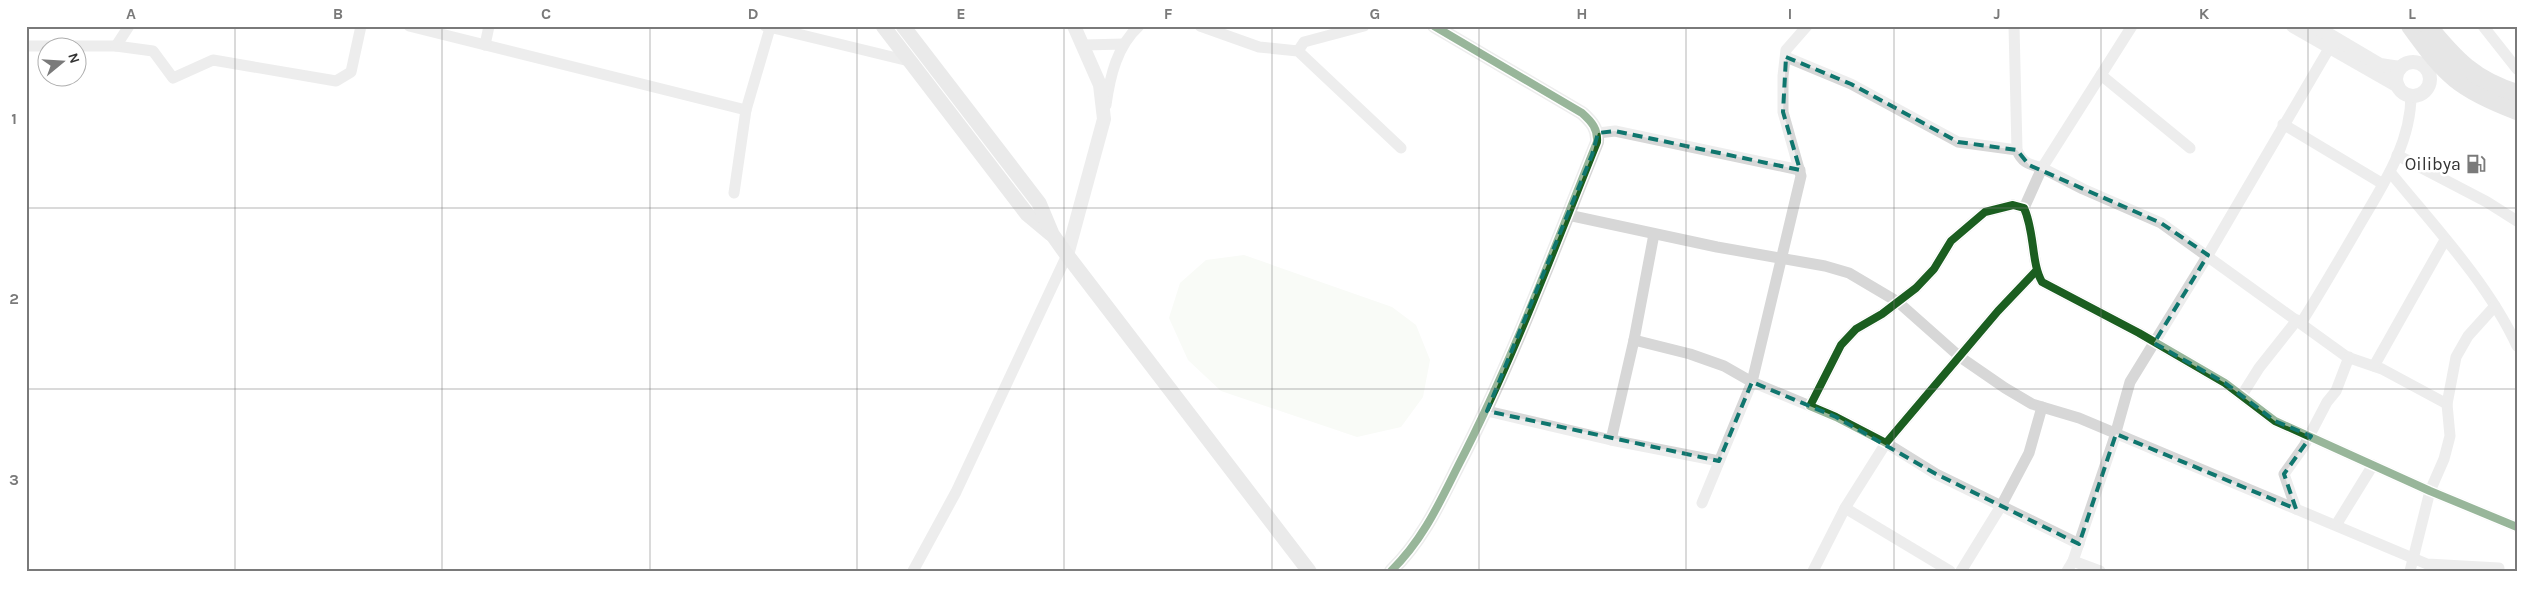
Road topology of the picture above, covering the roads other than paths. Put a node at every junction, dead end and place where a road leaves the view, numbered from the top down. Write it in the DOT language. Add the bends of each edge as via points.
graph roads {
  1 [pos="129,26"];
  2 [pos="362,26"];
  3 [pos="408,26"];
  4 [pos="489,26"];
  5 [pos="883,26"];
  6 [pos="903,26"];
  7 [pos="1074,26"];
  8 [pos="1139,26"];
  9 [pos="1200,26"];
  10 [pos="1364,26"];
  11 [pos="1434,26"];
  12 [pos="1807,26"];
  13 [pos="2014,26"];
  14 [pos="2132,26"];
  15 [pos="2293,26"];
  16 [pos="2314,26"];
  17 [pos="2410,26"];
  18 [pos="2483,26"];
  19 [pos="767,27"];
  20 [pos="2431,38"];
  21 [pos="2332,43"];
  22 [pos="1124,44"];
  23 [pos="485,45"];
  24 [pos="1084,45"];
  25 [pos="26,46"];
  26 [pos="116,46"];
  27 [pos="1298,51"];
  28 [pos="1786,57"];
  29 [pos="918,58"];
  30 [pos="2406,65"];
  31 [pos="2450,66"];
  32 [pos="2517,69"];
  33 [pos="2101,76"];
  34 [pos="2428,85"];
  35 [pos="2398,86"];
  36 [pos="2517,93"];
  37 [pos="2411,95"];
  38 [pos="746,110"];
  39 [pos="2517,111"];
  40 [pos="1104,120"];
  41 [pos="2283,124"];
  42 [pos="1598,133"];
  43 [pos="1401,148"];
  44 [pos="2190,148"];
  45 [pos="2017,150"];
  46 [pos="2397,155"];
  47 [pos="2042,168"];
  48 [pos="1800,170"];
  49 [pos="2390,172"];
  50 [pos="2383,184"];
  51 [pos="734,193"];
  52 [pos="2024,208"];
  53 [pos="1568,214"];
  54 [pos="2517,220"];
  55 [pos="1654,234"];
  56 [pos="2444,240"];
  57 [pos="1067,255"];
  58 [pos="2208,255"];
  59 [pos="1782,259"];
  60 [pos="2036,271"];
  61 [pos="1898,302"];
  62 [pos="2494,306"];
  63 [pos="2299,322"];
  64 [pos="1634,340"];
  65 [pos="2154,343"];
  66 [pos="2517,346"];
  67 [pos="1960,357"];
  68 [pos="2349,357"];
  69 [pos="2374,366"];
  70 [pos="1752,382"];
  71 [pos="2242,395"];
  72 [pos="2447,404"];
  73 [pos="1810,406"];
  74 [pos="2042,407"];
  75 [pos="1487,411"];
  76 [pos="2116,433"];
  77 [pos="2311,436"];
  78 [pos="1611,440"];
  79 [pos="1886,443"];
  80 [pos="1719,461"];
  81 [pos="2373,465"];
  82 [pos="2430,492"];
  83 [pos="1702,503"];
  84 [pos="2001,506"];
  85 [pos="1845,508"];
  86 [pos="2296,509"];
  87 [pos="2336,526"];
  88 [pos="2517,527"];
  89 [pos="2079,544"];
  90 [pos="2414,558"];
  91 [pos="2070,566"];
  92 [pos="2499,568"];
  93 [pos="913,571"];
  94 [pos="1309,571"];
  95 [pos="1391,571"];
  96 [pos="1813,571"];
  97 [pos="1950,571"];
  98 [pos="1961,571"];
  99 [pos="2100,571"];
  100 [pos="2410,571"];
  1 -- 26 [label="street"];
  2 -- 26 [label="street" via="351,72 336,81 213,60 173,78 153,51"];
  3 -- 23 [label="street"];
  4 -- 23 [label="street"];
  5 -- 29 [label="main road"];
  6 -- 29 [label="main road"];
  7 -- 24 [label="street"];
  8 -- 22 [label="street"];
  9 -- 27 [label="street" via="1259,47"];
  10 -- 27 [label="street" via="1304,42"];
  11 -- 42 [label="street" via="1582,113"];
  12 -- 28 [label="street" via="1786,50"];
  13 -- 45 [label="street"];
  14 -- 33 [label="street"];
  15 -- 21 [label="street"];
  16 -- 21 [label="street"];
  17 -- 20 [label="highway"];
  18 -- 32 [label="street"];
  19 -- 29 [label="street"];
  19 -- 38 [label="street"];
  20 -- 30 [label="street"];
  20 -- 31 [label="highway"];
  21 -- 30 [label="street" via="2380,65"];
  21 -- 35 [label="street"];
  21 -- 41 [label="street"];
  22 -- 24 [label="street"];
  22 -- 40 [label="street" via="1110,80"];
  23 -- 38 [label="street"];
  24 -- 40 [label="street" via="1100,85"];
  25 -- 26 [label="street"];
  27 -- 43 [label="street"];
  28 -- 45 [label="street" via="1851,84 1958,142"];
  28 -- 48 [label="street" via="1783,112"];
  29 -- 57 [label="main road" via="1027,214 1052,234"];
  30 -- 34 [label="street" via="2423,65 2429,74"];
  30 -- 35 [label="street" via="2396,75"];
  31 -- 34 [label="street"];
  31 -- 36 [label="highway"];
  31 -- 39 [label="highway" via="2482,98"];
  33 -- 44 [label="street"];
  33 -- 47 [label="street"];
  34 -- 37 [label="street" via="2421,93"];
  35 -- 37 [label="street" via="2405,94"];
  37 -- 46 [label="street" via="2407,132"];
  38 -- 51 [label="street"];
  40 -- 57 [label="street"];
  41 -- 50 [label="street"];
  41 -- 58 [label="street"];
  42 -- 48 [label="street" via="1615,131"];
  42 -- 53 [label="street"];
  45 -- 47 [label="street" via="2029,165"];
  46 -- 49 [label="street"];
  46 -- 54 [label="street"];
  47 -- 52 [label="street"];
  47 -- 58 [label="street" via="2162,223"];
  48 -- 59 [label="street"];
  49 -- 50 [label="street"];
  49 -- 56 [label="street"];
  50 -- 63 [label="street"];
  52 -- 60 [label="street" via="2036,254"];
  52 -- 61 [label="street" via="2013,205 1985,212 1951,241 1934,269"];
  53 -- 55 [label="street"];
  53 -- 75 [label="street"];
  55 -- 59 [label="street"];
  55 -- 64 [label="street"];
  56 -- 62 [label="street"];
  56 -- 69 [label="street"];
  57 -- 93 [label="street" via="956,492"];
  57 -- 94 [label="main road"];
  58 -- 63 [label="street"];
  58 -- 65 [label="street"];
  59 -- 61 [label="street" via="1825,266 1848,274"];
  59 -- 70 [label="street"];
  60 -- 65 [label="street" via="2042,282"];
  60 -- 67 [label="street"];
  61 -- 67 [label="street"];
  61 -- 73 [label="street" via="1856,329 1841,345"];
  62 -- 66 [label="street"];
  62 -- 72 [label="street" via="2468,336 2456,357"];
  63 -- 68 [label="street"];
  63 -- 71 [label="street"];
  64 -- 70 [label="street" via="1724,366"];
  64 -- 78 [label="street"];
  65 -- 71 [label="street"];
  65 -- 76 [label="street" via="2130,382"];
  67 -- 74 [label="street" via="2005,388"];
  67 -- 79 [label="street"];
  68 -- 69 [label="street"];
  68 -- 77 [label="street" via="2336,391 2327,402"];
  69 -- 72 [label="street"];
  70 -- 73 [label="street"];
  70 -- 80 [label="street"];
  71 -- 77 [label="street" via="2275,421"];
  72 -- 82 [label="street" via="2450,436"];
  73 -- 79 [label="street"];
  74 -- 76 [label="street"];
  74 -- 84 [label="street" via="2029,453"];
  75 -- 78 [label="street"];
  75 -- 95 [label="street" via="1427,526 1408,554"];
  76 -- 86 [label="street"];
  76 -- 89 [label="street"];
  77 -- 81 [label="street"];
  77 -- 86 [label="street" via="2284,474"];
  78 -- 80 [label="street"];
  79 -- 84 [label="street" via="1936,474"];
  79 -- 85 [label="street"];
  80 -- 83 [label="street"];
  81 -- 82 [label="street"];
  81 -- 87 [label="street"];
  82 -- 88 [label="street"];
  82 -- 90 [label="street"];
  84 -- 89 [label="street"];
  84 -- 98 [label="street"];
  85 -- 96 [label="street"];
  85 -- 97 [label="street"];
  86 -- 87 [label="street"];
  87 -- 90 [label="street"];
  89 -- 91 [label="street"];
  90 -- 92 [label="street" via="2427,564"];
  90 -- 100 [label="street"];
  91 -- 99 [label="street"];
}
